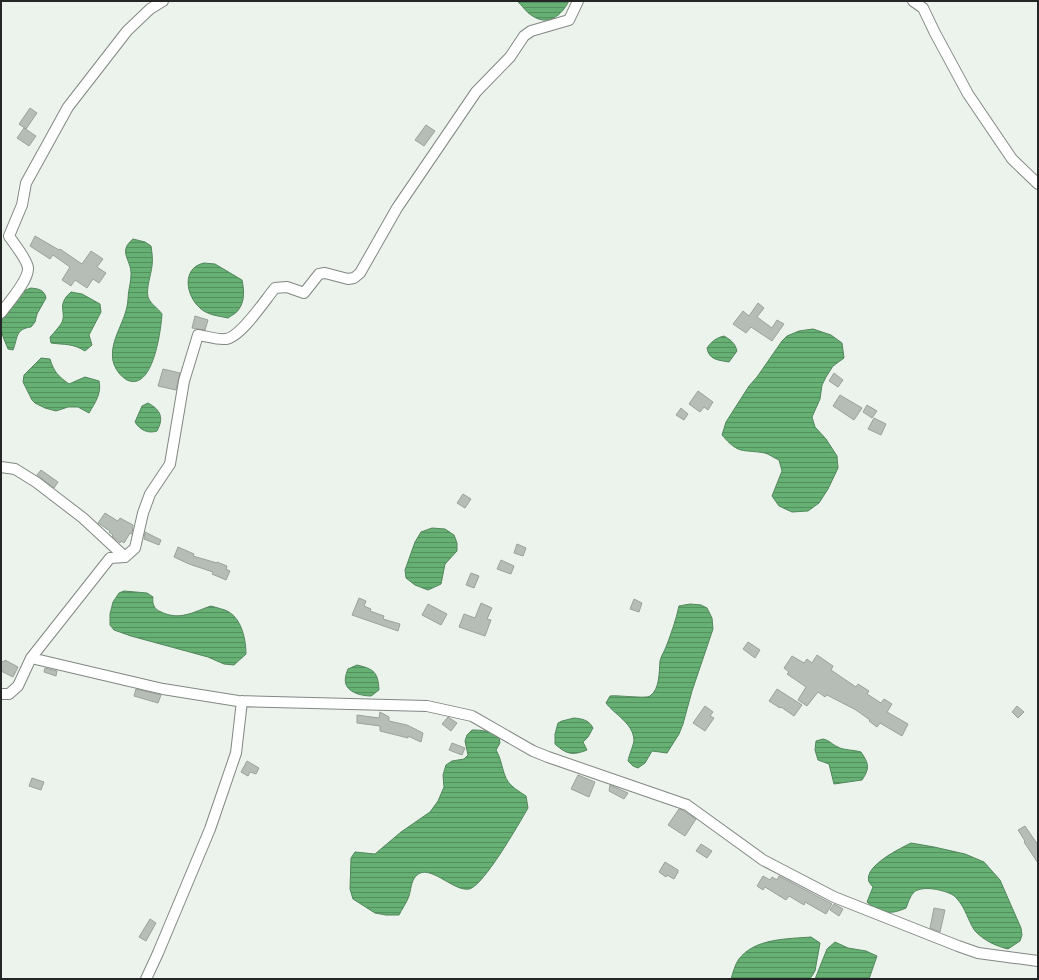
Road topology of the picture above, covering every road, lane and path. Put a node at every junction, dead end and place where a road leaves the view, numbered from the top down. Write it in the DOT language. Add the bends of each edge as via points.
graph roads {
  1 [pos="163,1"];
  2 [pos="578,1"];
  3 [pos="913,1"];
  4 [pos="1038,184"];
  5 [pos="1,313"];
  6 [pos="1,467"];
  7 [pos="125,557"];
  8 [pos="31,658"];
  9 [pos="1,694"];
  10 [pos="242,701"];
  11 [pos="1038,961"];
  12 [pos="146,979"];
  1 -- 5 [label="street" via="150,8 127,31 68,107 26,184 22,205 9,236 28,268 26,276"];
  2 -- 7 [label="street" via="569,20 531,31 524,36 510,57 476,92 397,208 360,273 348,279 325,273 319,274 304,293 287,287 275,288 240,331 226,339 198,335 184,381 170,464 150,494 135,548"];
  3 -- 4 [label="street" via="923,8 968,94 1012,159"];
  6 -- 7 [label="street" via="15,469 36,482 82,518"];
  7 -- 8 [label="street" via="110,558"];
  8 -- 9 [label="street" via="18,686 9,694"];
  8 -- 10 [label="street" via="163,689"];
  10 -- 11 [label="street" via="427,706 472,716 533,751 687,805 763,860 834,896 978,953"];
  10 -- 12 [label="street" via="236,753 213,821"];
}
